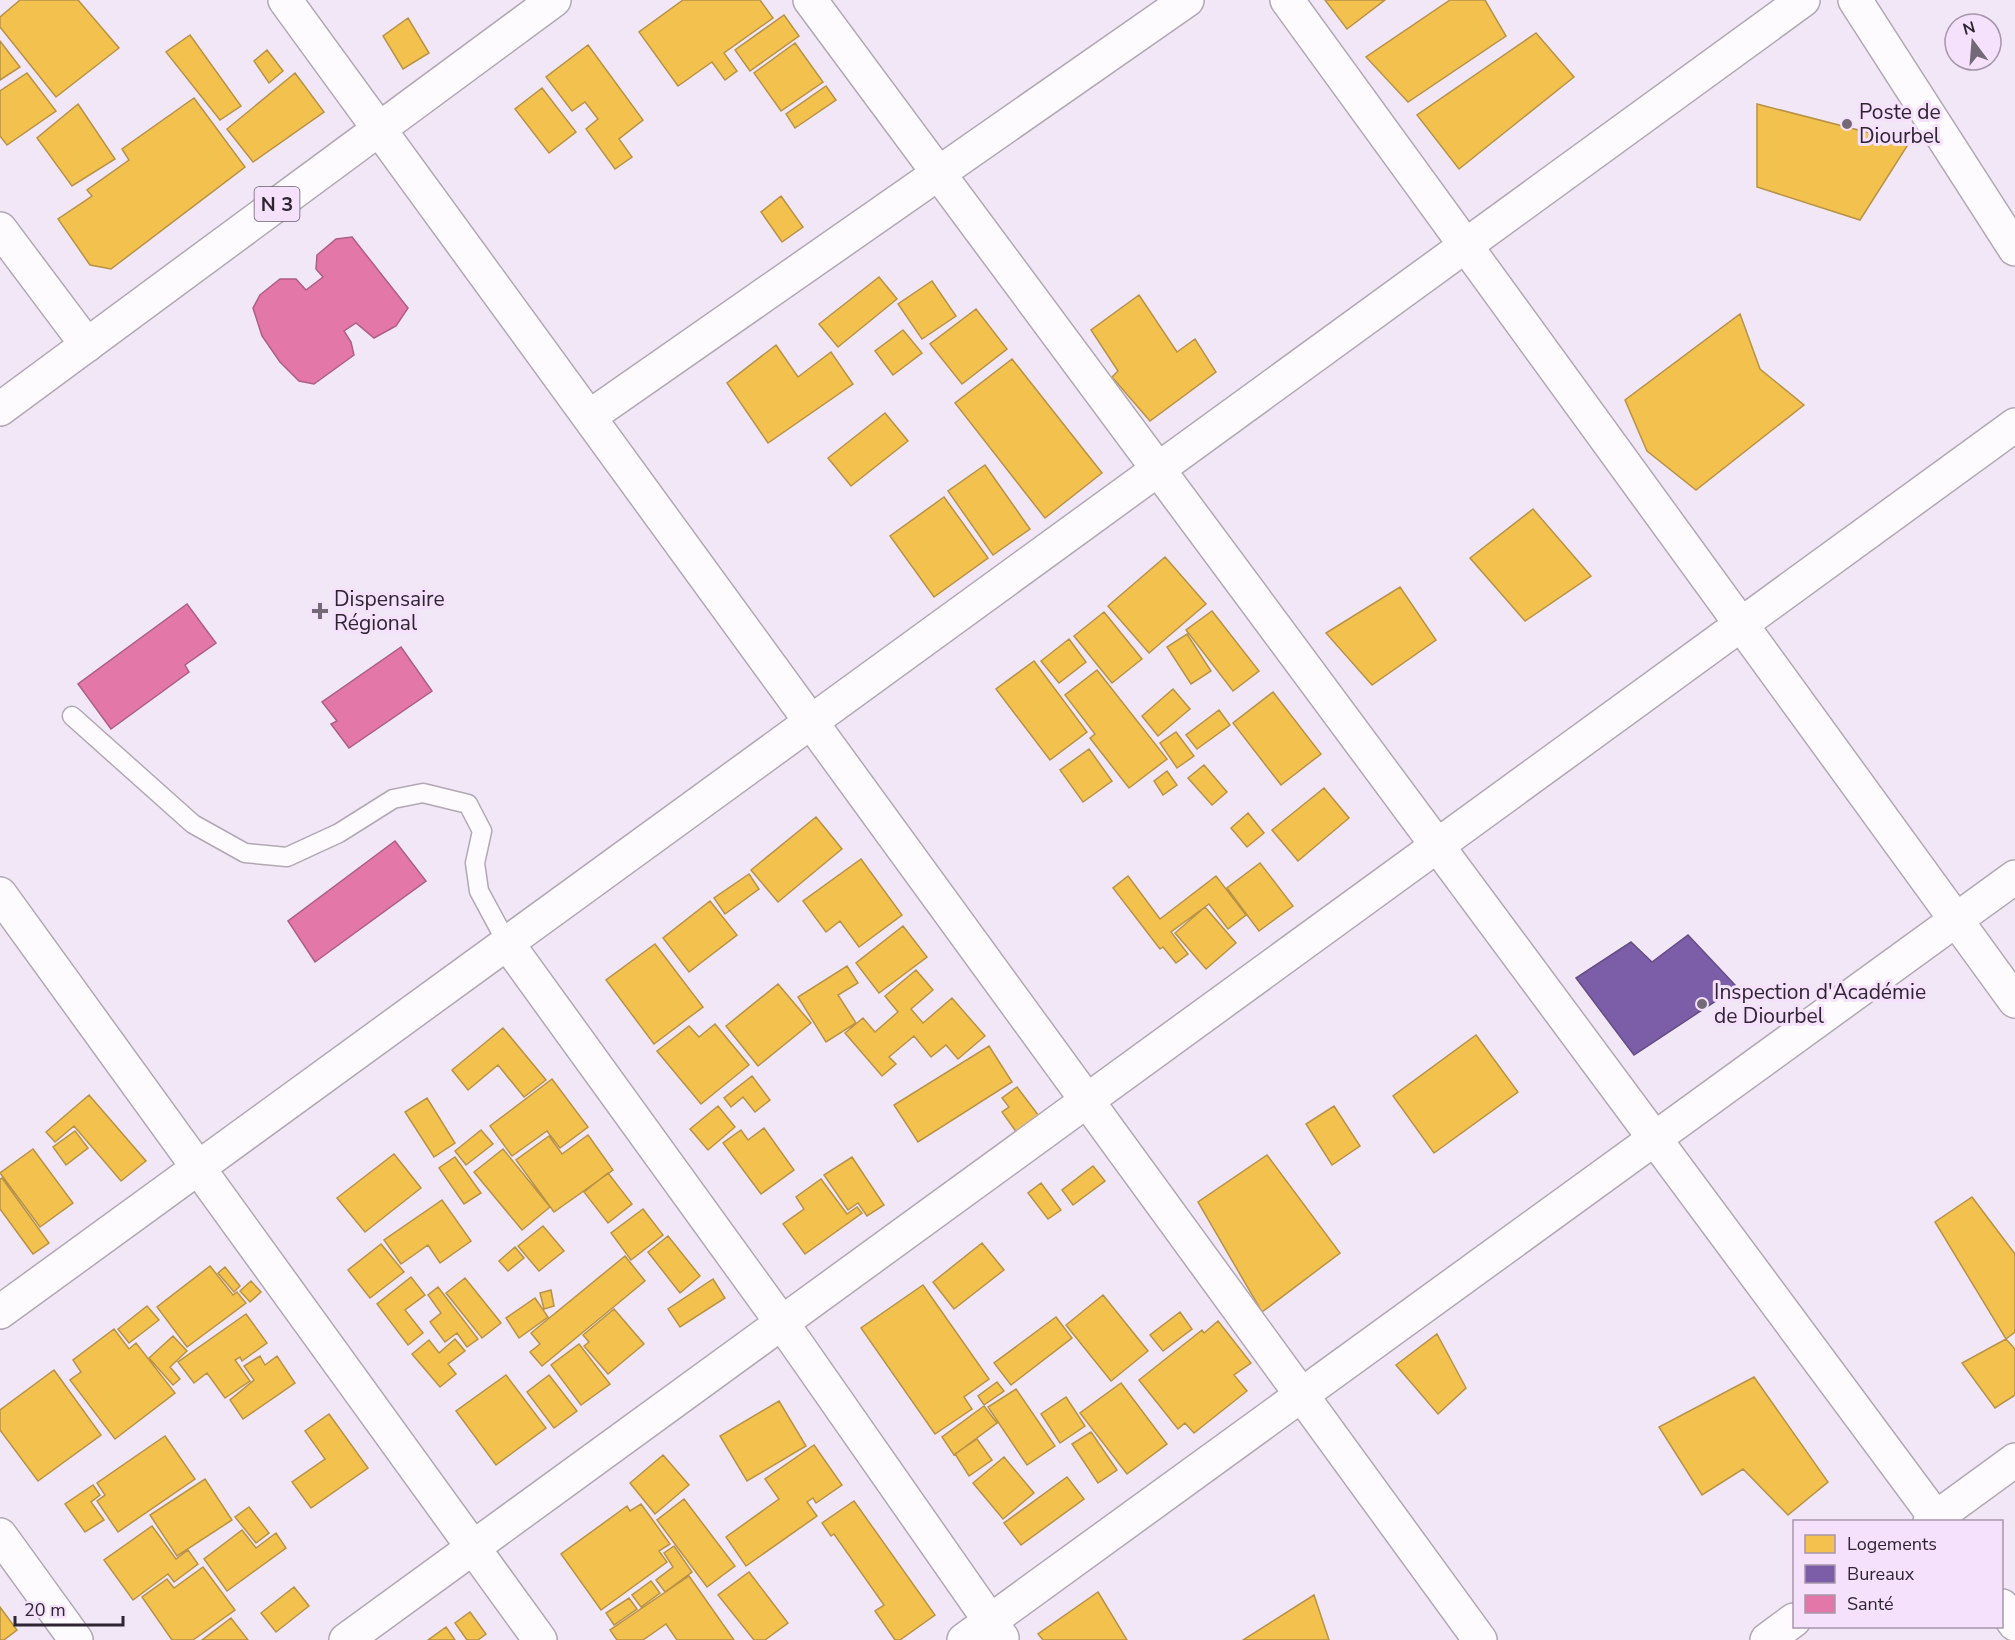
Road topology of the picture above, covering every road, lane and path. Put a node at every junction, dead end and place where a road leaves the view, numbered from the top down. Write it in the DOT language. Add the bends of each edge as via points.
graph roads {
  1 [pos="285,0"];
  2 [pos="554,0"];
  3 [pos="810,0"];
  4 [pos="1187,0"];
  5 [pos="1287,0"];
  6 [pos="1803,0"];
  7 [pos="1854,0"];
  8 [pos="379,129"];
  9 [pos="939,173"];
  10 [pos="0,229"];
  11 [pos="1466,246"];
  12 [pos="2015,249"];
  13 [pos="87,345"];
  14 [pos="0,409"];
  15 [pos="590,417"];
  16 [pos="2015,425"];
  17 [pos="1158,469"];
  18 [pos="1742,625"];
  19 [pos="72,716"];
  20 [pos="812,721"];
  21 [pos="1438,845"];
  22 [pos="2015,877"];
  23 [pos="0,894"];
  24 [pos="1956,920"];
  25 [pos="507,943"];
  26 [pos="2015,1001"];
  27 [pos="1088,1100"];
  28 [pos="1654,1139"];
  29 [pos="198,1168"];
  30 [pos="0,1312"];
  31 [pos="782,1323"];
  32 [pos="1302,1395"];
  33 [pos="2015,1460"];
  34 [pos="1935,1520"];
  35 [pos="0,1535"];
  36 [pos="473,1547"];
  37 [pos="2003,1609"];
  38 [pos="1793,1621"];
  39 [pos="2015,1624"];
  40 [pos="985,1634"];
  41 [pos="76,1640"];
  42 [pos="346,1640"];
  43 [pos="540,1640"];
  44 [pos="1480,1640"];
  45 [pos="1767,1640"];
  1 -- 8 [label="street"];
  2 -- 8 [label="street, N 3"];
  3 -- 9 [label="street"];
  4 -- 9 [label="street"];
  5 -- 11 [label="street"];
  6 -- 11 [label="street"];
  7 -- 12 [label="street"];
  8 -- 13 [label="street, N 3"];
  8 -- 15 [label="street"];
  9 -- 15 [label="street"];
  9 -- 17 [label="street"];
  10 -- 13 [label="street"];
  11 -- 17 [label="street"];
  11 -- 18 [label="street"];
  13 -- 14 [label="street, N 3"];
  15 -- 20 [label="street"];
  16 -- 18 [label="street"];
  17 -- 20 [label="street"];
  17 -- 21 [label="street"];
  18 -- 21 [label="street"];
  18 -- 24 [label="street"];
  19 -- 25 [label="lane" via="193,824 245,854 287,857 339,833 393,799 423,792 468,804 482,831 475,863 479,891"];
  20 -- 25 [label="street"];
  20 -- 27 [label="street"];
  21 -- 27 [label="street"];
  21 -- 28 [label="street"];
  22 -- 24 [label="street"];
  23 -- 29 [label="street"];
  24 -- 26 [label="street"];
  24 -- 28 [label="street"];
  25 -- 29 [label="street"];
  25 -- 31 [label="street"];
  27 -- 31 [label="street"];
  27 -- 32 [label="street"];
  28 -- 32 [label="street"];
  28 -- 34 [label="street"];
  29 -- 30 [label="street"];
  29 -- 36 [label="street"];
  31 -- 36 [label="street"];
  31 -- 40 [label="street"];
  32 -- 40 [label="street"];
  32 -- 44 [label="street"];
  33 -- 34 [label="street"];
  35 -- 41 [label="street"];
  36 -- 42 [label="street"];
  36 -- 43 [label="street"];
  37 -- 39 [label="street"];
  38 -- 45 [label="street"];
}
